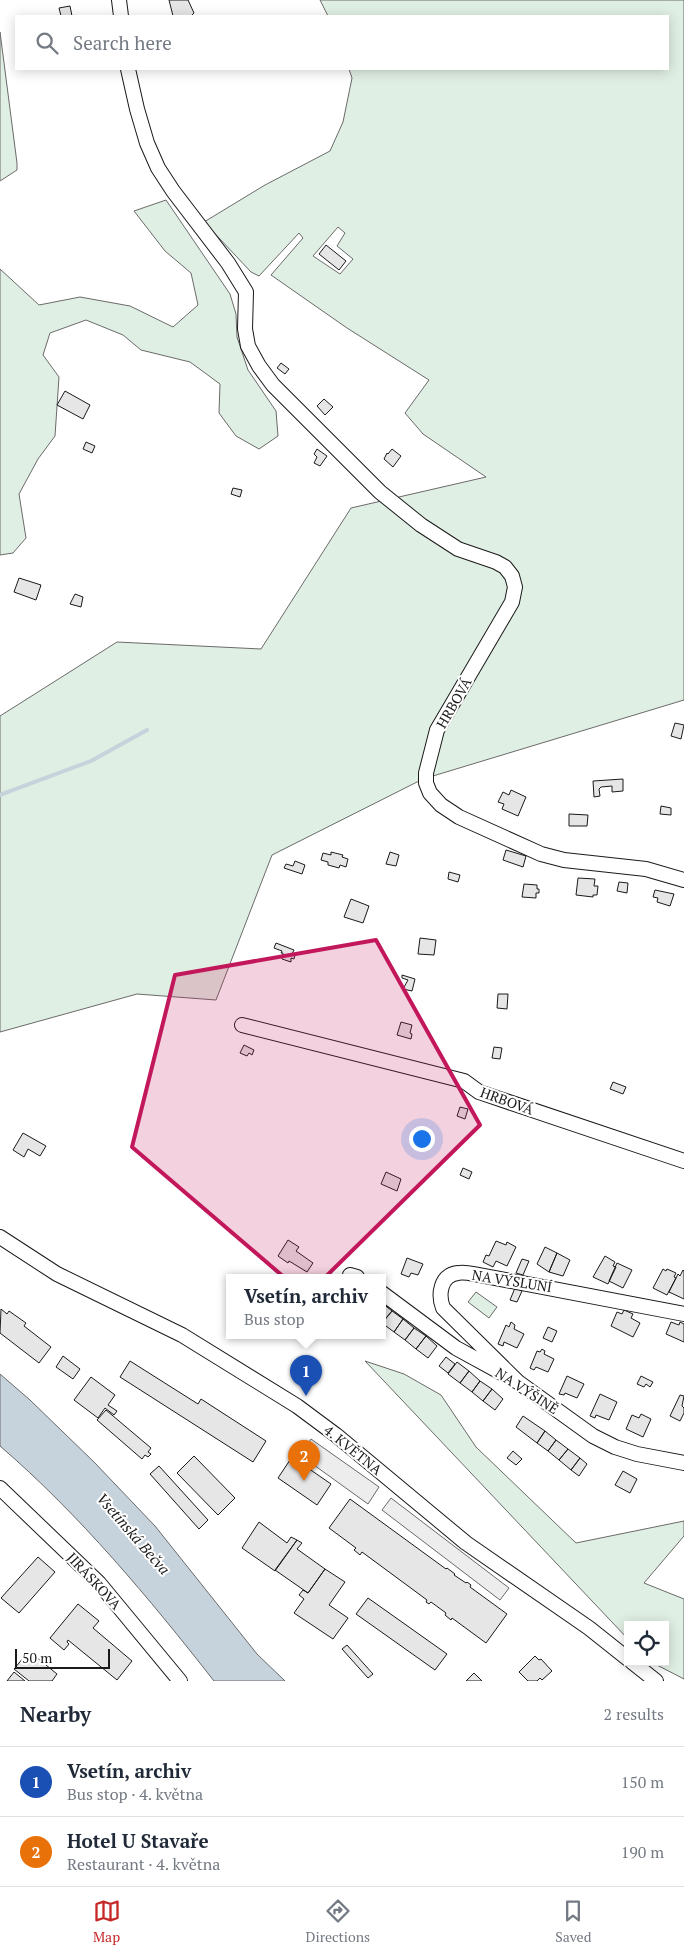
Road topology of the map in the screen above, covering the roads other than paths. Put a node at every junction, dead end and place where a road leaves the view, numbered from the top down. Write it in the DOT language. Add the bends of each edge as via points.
graph roads {
  1 [pos="119,0"];
  2 [pos="121,15"];
  3 [pos="128,70"];
  4 [pos="684,880"];
  5 [pos="242,1025"];
  6 [pos="684,1161"];
  7 [pos="0,1237"];
  8 [pos="386,1296"];
  9 [pos="684,1314"];
  10 [pos="518,1382"];
  11 [pos="684,1463"];
  12 [pos="0,1488"];
  13 [pos="624,1656"];
  14 [pos="637,1666"];
  15 [pos="180,1681"];
  16 [pos="656,1681"];
  1 -- 2 [label="street"];
  3 -- 4 [label="street, HRBOVÁ" via="142,126 158,168 246,292 248,346 273,385 380,492 458,549 496,562 512,576 515,587 512,602 438,730 426,773 430,793 440,805 459,817 541,854 564,860 646,869"];
  5 -- 6 [label="street, HRBOVÁ" via="464,1080 479,1092"];
  7 -- 13 [label="street, 4. KVĚTNA" via="57,1274 182,1335 297,1406 466,1543"];
  8 -- 10 [label="street, NA VÝŠINĚ" via="456,1348"];
  9 -- 10 [label="street, NA VÝSLUNÍ" via="474,1274 457,1272 447,1277 440,1292 443,1308"];
  10 -- 11 [label="street, NA VÝŠINĚ" via="615,1448"];
  12 -- 15 [label="street, JIRÁSKOVA" via="100,1583"];
  14 -- 16 [label="street"];
}
